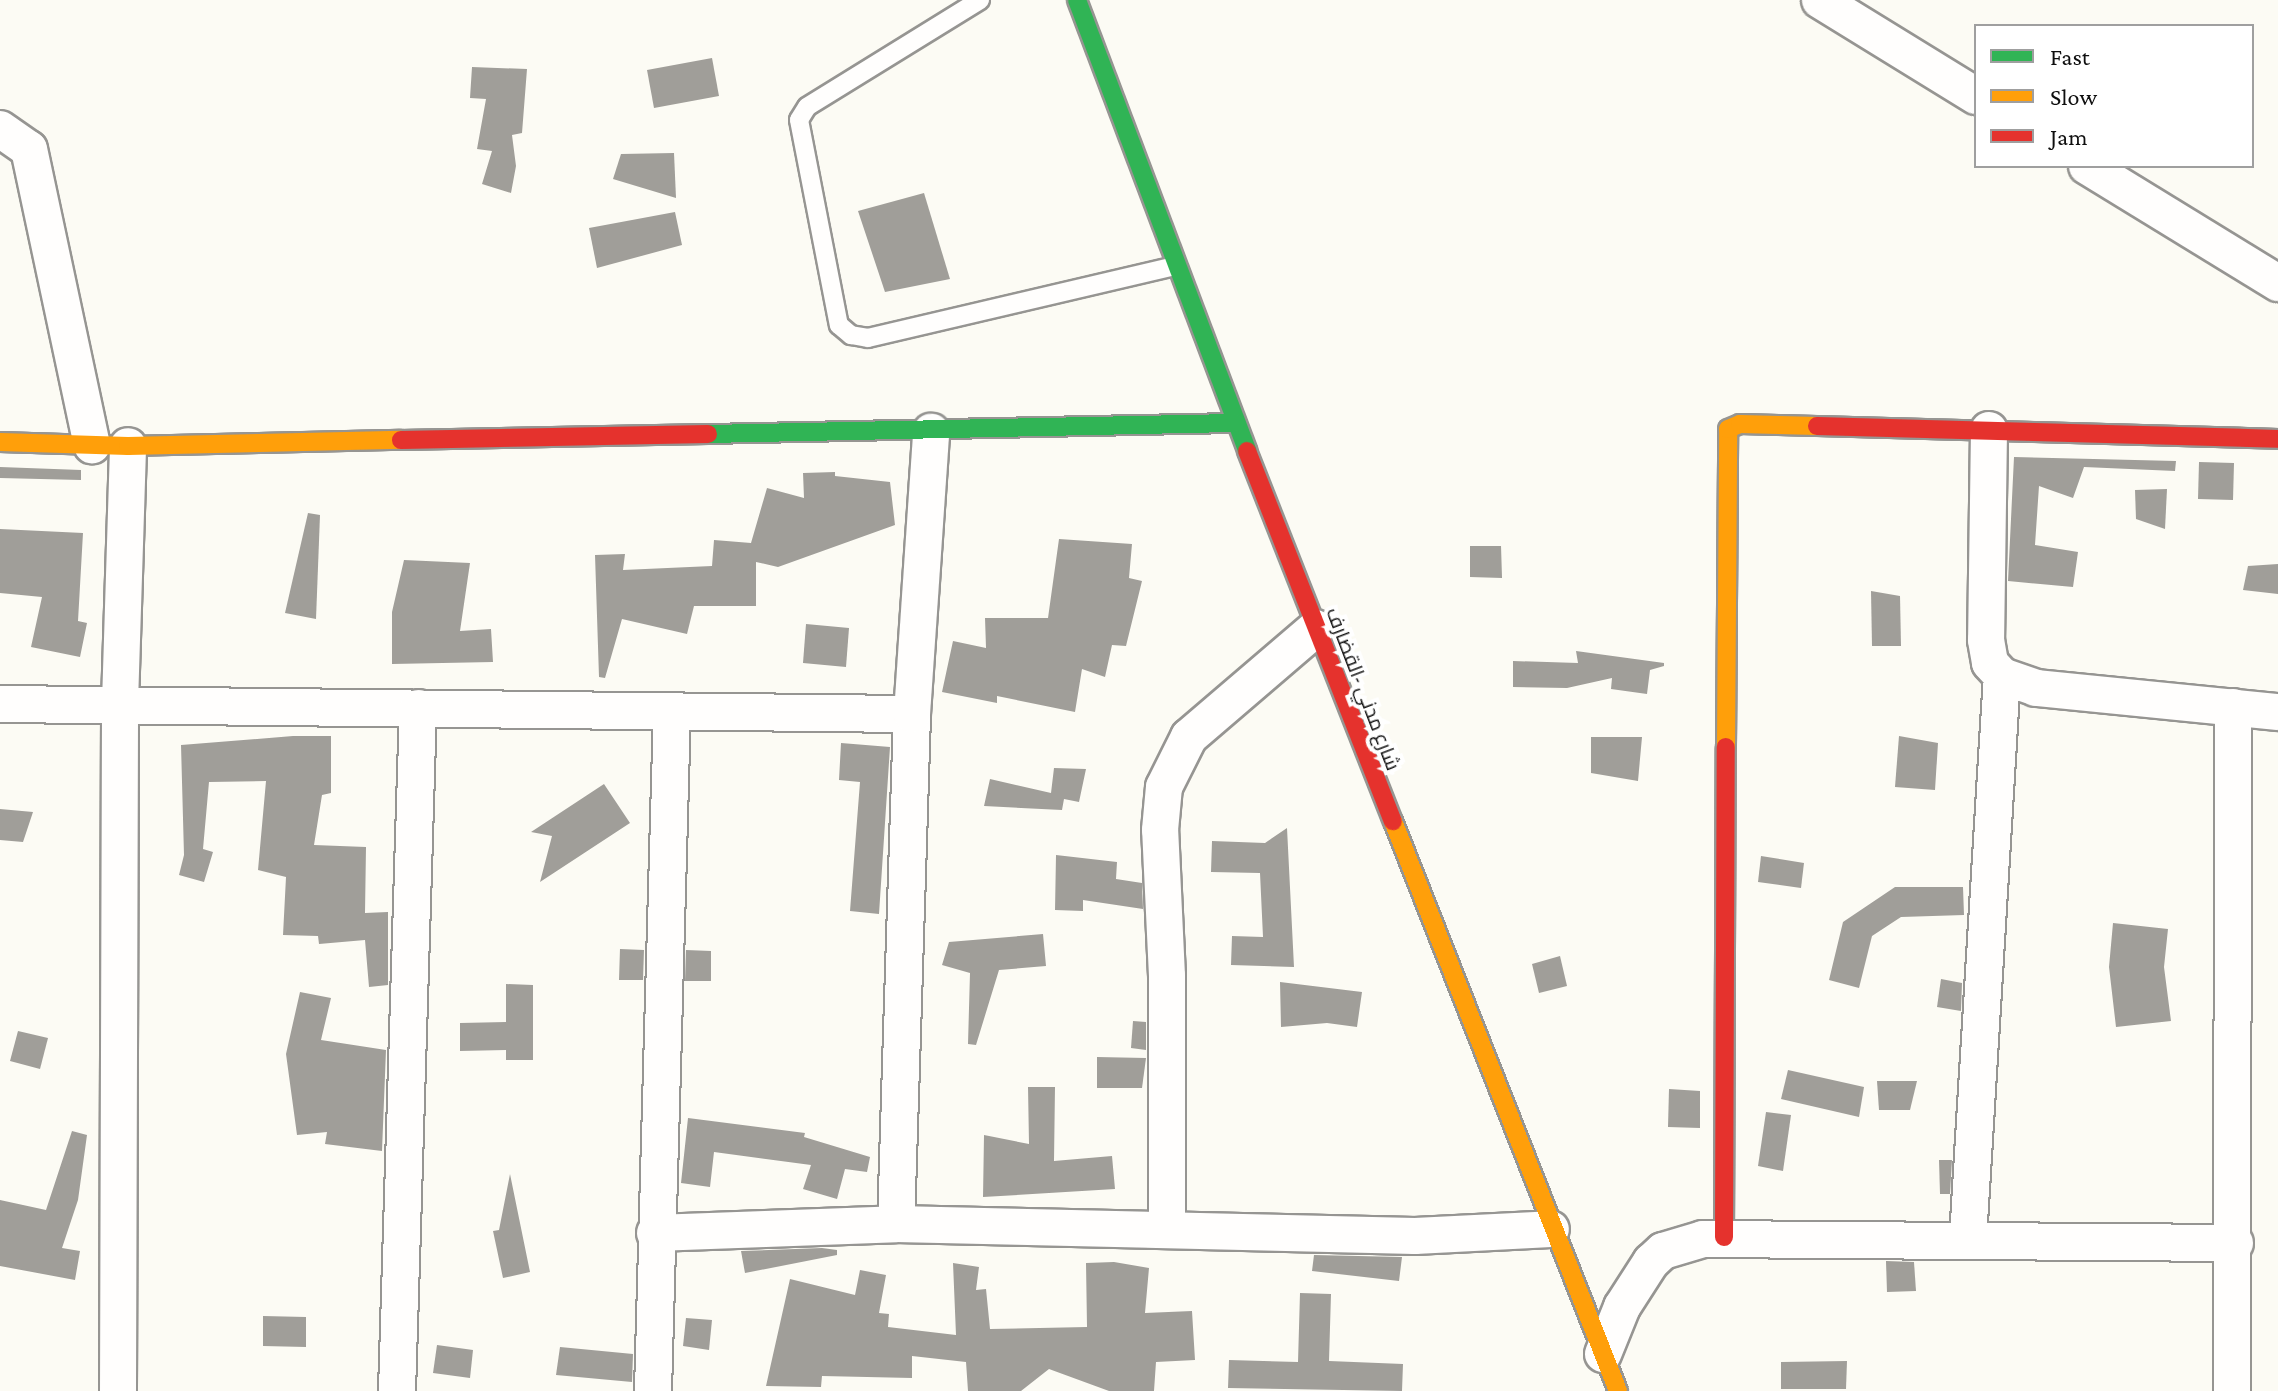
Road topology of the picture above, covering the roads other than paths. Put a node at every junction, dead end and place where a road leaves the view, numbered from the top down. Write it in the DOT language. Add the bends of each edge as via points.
graph roads {
  1 [pos="980,0"];
  2 [pos="1077,0"];
  3 [pos="1820,0"];
  4 [pos="1974,95"];
  5 [pos="0,129"];
  6 [pos="2090,168"];
  7 [pos="1174,266"];
  8 [pos="2278,283"];
  9 [pos="1235,423"];
  10 [pos="1989,430"];
  11 [pos="931,432"];
  12 [pos="2278,439"];
  13 [pos="0,442"];
  14 [pos="92,445"];
  15 [pos="128,446"];
  16 [pos="1316,628"];
  17 [pos="2002,676"];
  18 [pos="120,703"];
  19 [pos="0,704"];
  20 [pos="2233,707"];
  21 [pos="418,708"];
  22 [pos="672,711"];
  23 [pos="2278,712"];
  24 [pos="912,714"];
  25 [pos="896,1224"];
  26 [pos="1167,1228"];
  27 [pos="1551,1229"];
  28 [pos="655,1233"];
  29 [pos="1724,1237"];
  30 [pos="1968,1238"];
  31 [pos="2235,1243"];
  32 [pos="1603,1354"];
  33 [pos="118,1391"];
  34 [pos="397,1391"];
  35 [pos="653,1391"];
  36 [pos="1618,1391"];
  37 [pos="2232,1391"];
  1 -- 7 [label="lane" via="807,107 799,120 839,325 851,335 868,338"];
  2 -- 7 [label="main road, شارع مدني -القضارف"];
  3 -- 4 [label="street"];
  5 -- 14 [label="street" via="29,149"];
  6 -- 8 [label="street"];
  7 -- 9 [label="main road, شارع مدني -القضارف"];
  9 -- 11 [label="main road"];
  9 -- 16 [label="main road, شارع مدني -القضارف"];
  10 -- 12 [label="main road"];
  10 -- 17 [label="street" via="1986,640 1990,663"];
  10 -- 29 [label="main road" via="1736,424 1726,435"];
  11 -- 15 [label="main road"];
  11 -- 24 [label="street"];
  13 -- 14 [label="main road"];
  14 -- 15 [label="main road"];
  15 -- 18 [label="street"];
  16 -- 26 [label="street" via="1189,737 1164,787 1160,830 1167,976"];
  16 -- 27 [label="main road, شارع مدني -القضارف"];
  17 -- 20 [label="street" via="2036,688"];
  17 -- 30 [label="street"];
  18 -- 19 [label="street"];
  18 -- 21 [label="street"];
  18 -- 33 [label="street"];
  20 -- 23 [label="street"];
  20 -- 31 [label="street"];
  21 -- 22 [label="street"];
  21 -- 34 [label="street"];
  22 -- 24 [label="street"];
  22 -- 28 [label="street"];
  24 -- 25 [label="street"];
  25 -- 26 [label="street"];
  25 -- 28 [label="street"];
  26 -- 27 [label="street" via="1415,1236"];
  27 -- 32 [label="main road, شارع مدني -القضارف"];
  28 -- 35 [label="street"];
  29 -- 30 [label="street"];
  29 -- 32 [label="street" via="1657,1256 1622,1307"];
  30 -- 31 [label="street"];
  31 -- 37 [label="street"];
  32 -- 36 [label="main road, شارع مدني -القضارف"];
}
